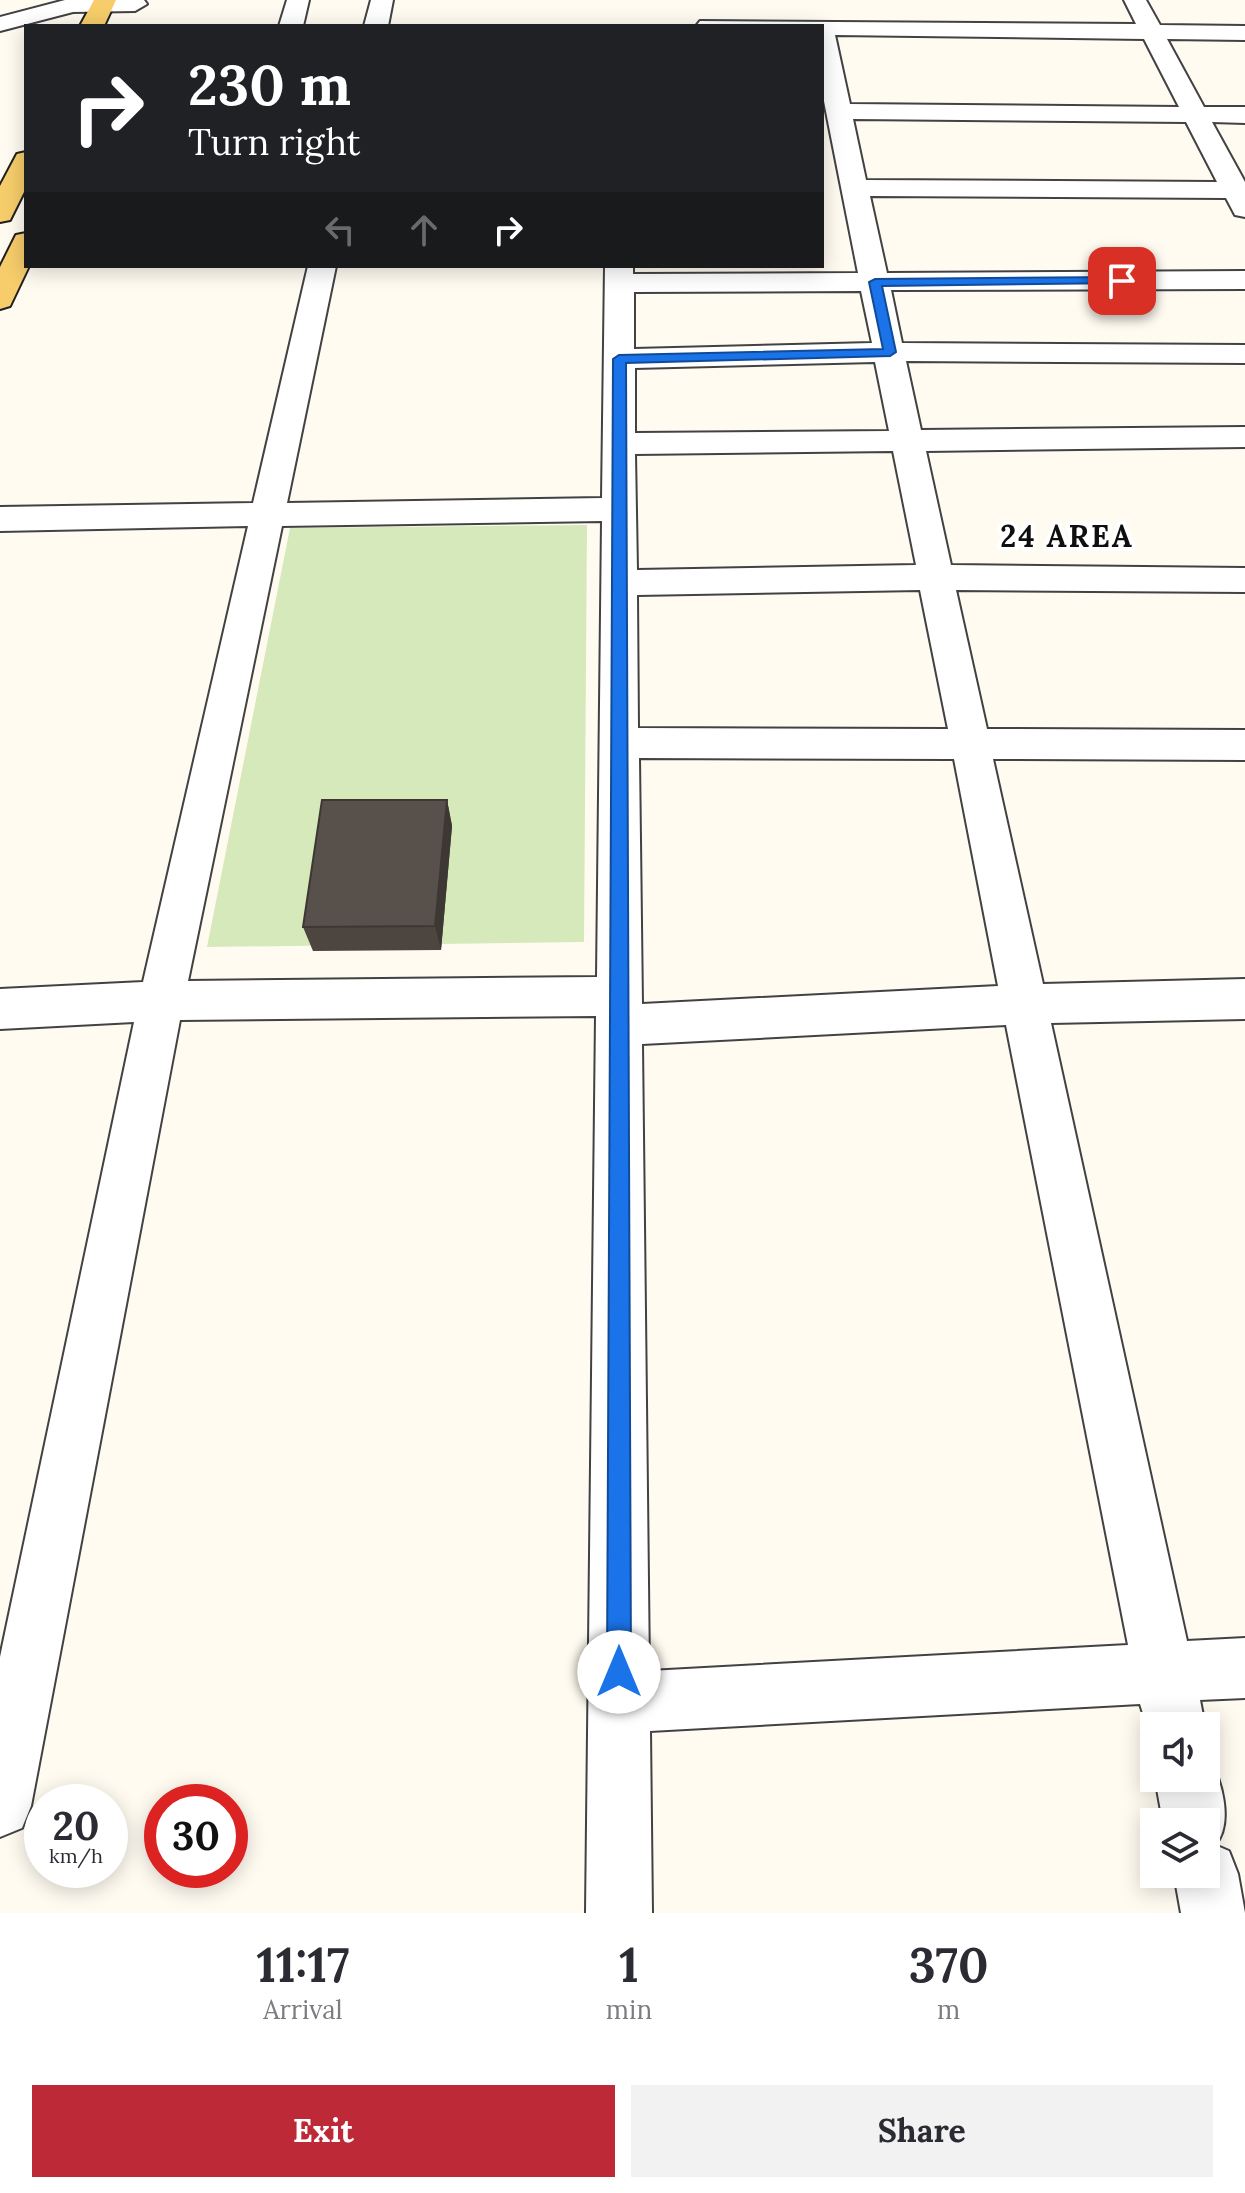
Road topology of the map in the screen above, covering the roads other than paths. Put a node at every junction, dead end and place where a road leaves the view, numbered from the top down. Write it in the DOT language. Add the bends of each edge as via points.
graph roads {
  1 [pos="298,0"];
  2 [pos="382,0"];
  3 [pos="818,0"];
  4 [pos="1135,0"];
  5 [pos="104,2"];
  6 [pos="133,10"];
  7 [pos="0,24"];
  8 [pos="93,24"];
  9 [pos="292,24"];
  10 [pos="376,24"];
  11 [pos="821,24"];
  12 [pos="824,28"];
  13 [pos="1151,31"];
  14 [pos="1245,33"];
  15 [pos="824,43"];
  16 [pos="838,111"];
  17 [pos="1196,115"];
  18 [pos="1245,115"];
  19 [pos="24,163"];
  20 [pos="6,188"];
  21 [pos="855,188"];
  22 [pos="1241,196"];
  23 [pos="0,214"];
  24 [pos="24,246"];
  25 [pos="322,268"];
  26 [pos="620,274"];
  27 [pos="1245,280"];
  28 [pos="875,282"];
  29 [pos="0,300"];
  30 [pos="890,352"];
  31 [pos="1245,354"];
  32 [pos="619,359"];
  33 [pos="1245,437"];
  34 [pos="909,441"];
  35 [pos="620,444"];
  36 [pos="619,509"];
  37 [pos="265,517"];
  38 [pos="0,519"];
  39 [pos="937,577"];
  40 [pos="1245,580"];
  41 [pos="619,583"];
  42 [pos="619,743"];
  43 [pos="971,745"];
  44 [pos="1245,745"];
  45 [pos="1245,999"];
  46 [pos="161,1001"];
  47 [pos="1025,1004"];
  48 [pos="0,1009"];
  49 [pos="619,1011"];
  50 [pos="1245,1668"];
  51 [pos="1170,1700"];
  52 [pos="619,1703"];
  53 [pos="0,1806"];
  54 [pos="1209,1888"];
  55 [pos="619,1913"];
  56 [pos="1214,1913"];
  1 -- 9 [label="street"];
  2 -- 10 [label="street"];
  3 -- 11 [label="street"];
  4 -- 13 [label="street"];
  5 -- 6 [label="street"];
  5 -- 7 [label="street"];
  5 -- 8 [label="main road"];
  12 -- 13 [label="street"];
  13 -- 14 [label="street"];
  13 -- 17 [label="street"];
  15 -- 16 [label="street"];
  16 -- 17 [label="street"];
  16 -- 21 [label="street"];
  17 -- 18 [label="street"];
  17 -- 22 [label="street"];
  19 -- 20 [label="main road"];
  20 -- 23 [label="main road"];
  21 -- 22 [label="street"];
  21 -- 28 [label="street"];
  24 -- 29 [label="main road"];
  25 -- 37 [label="street"];
  26 -- 28 [label="street"];
  26 -- 32 [label="street"];
  27 -- 28 [label="street"];
  28 -- 30 [label="street"];
  30 -- 31 [label="street"];
  30 -- 32 [label="street"];
  30 -- 34 [label="street"];
  32 -- 35 [label="street"];
  33 -- 34 [label="street"];
  34 -- 35 [label="street"];
  34 -- 39 [label="street"];
  35 -- 36 [label="street"];
  36 -- 37 [label="street"];
  36 -- 41 [label="street"];
  37 -- 38 [label="street"];
  37 -- 46 [label="street"];
  39 -- 40 [label="street"];
  39 -- 41 [label="street"];
  39 -- 43 [label="street"];
  41 -- 42 [label="street"];
  42 -- 43 [label="street"];
  42 -- 49 [label="street"];
  43 -- 44 [label="street"];
  43 -- 47 [label="street"];
  45 -- 47 [label="street"];
  46 -- 48 [label="street"];
  46 -- 49 [label="street"];
  46 -- 53 [label="street"];
  47 -- 49 [label="street"];
  47 -- 51 [label="street"];
  49 -- 52 [label="street"];
  50 -- 51 [label="street"];
  51 -- 52 [label="street"];
  52 -- 55 [label="street"];
  54 -- 56 [label="street"];
}
